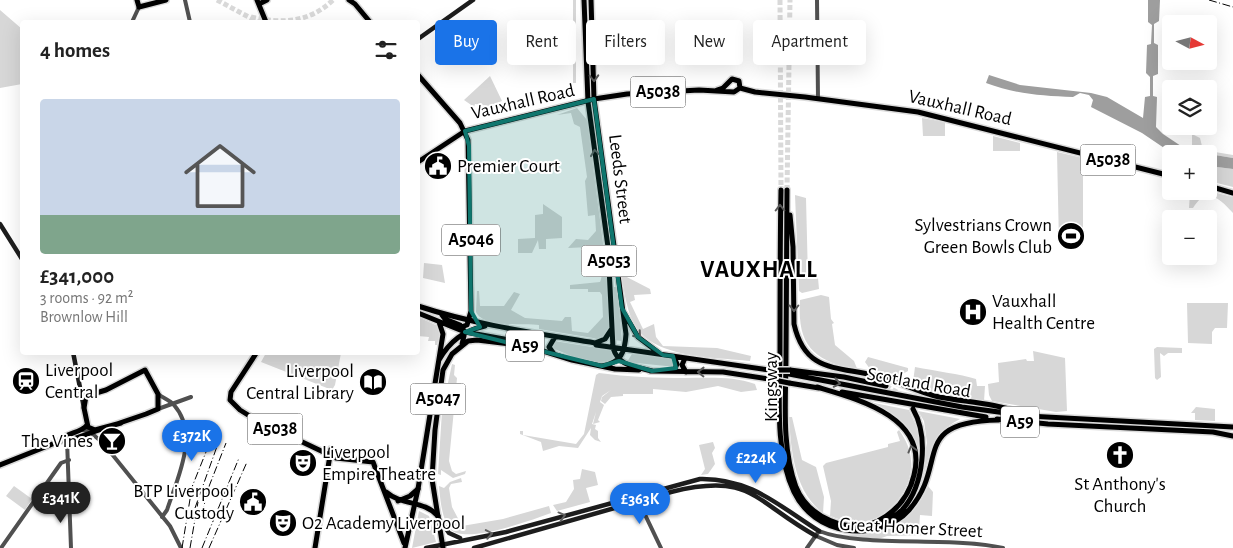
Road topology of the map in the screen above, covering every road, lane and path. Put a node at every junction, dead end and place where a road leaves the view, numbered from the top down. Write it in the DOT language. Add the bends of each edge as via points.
graph roads {
  1 [pos="137,0"];
  2 [pos="166,0"];
  3 [pos="185,0"];
  4 [pos="268,0"];
  5 [pos="349,0"];
  6 [pos="473,0"];
  7 [pos="584,0"];
  8 [pos="591,0"];
  9 [pos="817,0"];
  10 [pos="258,2"];
  11 [pos="139,7"];
  12 [pos="133,20"];
  13 [pos="190,20"];
  14 [pos="265,20"];
  15 [pos="368,20"];
  16 [pos="420,38"];
  17 [pos="420,77"];
  18 [pos="727,83"];
  19 [pos="740,88"];
  20 [pos="717,90"];
  21 [pos="730,91"];
  22 [pos="818,99"];
  23 [pos="591,100"];
  24 [pos="465,131"];
  25 [pos="420,161"];
  26 [pos="1162,174"];
  27 [pos="1217,188"];
  28 [pos="780,190"];
  29 [pos="1233,193"];
  30 [pos="0,224"];
  31 [pos="20,256"];
  32 [pos="420,307"];
  33 [pos="622,308"];
  34 [pos="471,311"];
  35 [pos="420,314"];
  36 [pos="442,314"];
  37 [pos="439,322"];
  38 [pos="469,322"];
  39 [pos="487,326"];
  40 [pos="612,328"];
  41 [pos="464,330"];
  42 [pos="555,337"];
  43 [pos="595,343"];
  44 [pos="462,344"];
  45 [pos="515,344"];
  46 [pos="613,348"];
  47 [pos="624,350"];
  48 [pos="663,354"];
  49 [pos="74,355"];
  50 [pos="256,355"];
  51 [pos="554,355"];
  52 [pos="673,356"];
  53 [pos="684,358"];
  54 [pos="618,360"];
  55 [pos="437,365"];
  56 [pos="602,366"];
  57 [pos="652,371"];
  58 [pos="674,371"];
  59 [pos="686,372"];
  60 [pos="789,372"];
  61 [pos="886,386"];
  62 [pos="817,387"];
  63 [pos="80,391"];
  64 [pos="158,394"];
  65 [pos="86,396"];
  66 [pos="191,397"];
  67 [pos="172,402"];
  68 [pos="84,408"];
  69 [pos="158,409"];
  70 [pos="913,409"];
  71 [pos="1028,416"];
  72 [pos="999,420"];
  73 [pos="1232,427"];
  74 [pos="88,431"];
  75 [pos="1233,436"];
  76 [pos="67,438"];
  77 [pos="331,452"];
  78 [pos="69,460"];
  79 [pos="0,465"];
  80 [pos="59,466"];
  81 [pos="69,468"];
  82 [pos="418,489"];
  83 [pos="385,491"];
  84 [pos="637,495"];
  85 [pos="398,501"];
  86 [pos="639,501"];
  87 [pos="414,504"];
  88 [pos="438,516"];
  89 [pos="162,517"];
  90 [pos="863,530"];
  91 [pos="818,534"];
  92 [pos="464,539"];
  93 [pos="403,546"];
  94 [pos="443,546"];
  95 [pos="0,548"];
  96 [pos="71,548"];
  97 [pos="181,548"];
  98 [pos="315,548"];
  99 [pos="426,548"];
  100 [pos="474,548"];
  101 [pos="661,548"];
  102 [pos="807,548"];
  103 [pos="854,548"];
  104 [pos="1003,548"];
  1 -- 11 [label="main road"];
  2 -- 11 [label="main road"];
  3 -- 13 [label="street"];
  4 -- 10 [label="main road"];
  5 -- 15 [label="main road"];
  6 -- 16 [label="main road"];
  7 -- 23 [label="main road, Leeds Street / A5053"];
  8 -- 23 [label="main road, Leeds Street / A5053, one-way"];
  9 -- 22 [label="street"];
  10 -- 14 [label="main road"];
  11 -- 12 [label="street"];
  17 -- 24 [label="main road, A5046"];
  18 -- 19 [label="main road, A5038" via="732,78 736,79"];
  18 -- 20 [label="main road"];
  18 -- 21 [label="main road"];
  19 -- 21 [label="main road, A5038"];
  19 -- 22 [label="main road, Vauxhall Road / A5038"];
  20 -- 21 [label="main road, Vauxhall Road / A5038"];
  20 -- 23 [label="main road, Vauxhall Road / A5038" via="627,94"];
  22 -- 26 [label="main road, Vauxhall Road / A5038" via="918,112"];
  23 -- 24 [label="main road, Vauxhall Road / A5038"];
  23 -- 33 [label="main road, Leeds Street / A5053"];
  40 -- 23 [label="main road, Leeds Street / A5053, one-way" via="608,247"];
  24 -- 25 [label="main road, A5038"];
  24 -- 34 [label="main road, A5046" via="469,146"];
  27 -- 29 [label="main road"];
  90 -- 28 [label="main road, Kingsway, one-way" via="848,531 815,519 802,506 788,479 780,428"];
  30 -- 31 [label="main road"];
  32 -- 36 [label="main road, A59"];
  33 -- 47 [label="main road, Leeds Street / A5053" via="626,334"];
  33 -- 48 [label="main road, one-way" via="638,337"];
  34 -- 38 [label="main road, A5046"];
  34 -- 39 [label="main road"];
  35 -- 37 [label="main road, A59"];
  36 -- 38 [label="main road, A59"];
  36 -- 41 [label="main road"];
  37 -- 41 [label="main road, A59"];
  37 -- 55 [label="main road, A5047" via="443,334"];
  38 -- 39 [label="main road, A59"];
  38 -- 41 [label="main road"];
  39 -- 41 [label="main road"];
  39 -- 42 [label="main road, A59"];
  40 -- 43 [label="main road" via="606,338"];
  40 -- 46 [label="main road, Leeds Street / A5053"];
  41 -- 44 [label="main road, A5047"];
  41 -- 45 [label="main road, A59"];
  41 -- 55 [label="main road, A5047" via="450,344"];
  42 -- 43 [label="main road, A59"];
  42 -- 51 [label="main road" via="549,346"];
  43 -- 46 [label="main road, Scotland Road / A59"];
  44 -- 45 [label="main road" via="477,340"];
  44 -- 88 [label="main road, A5047" via="446,363 439,393 432,479"];
  45 -- 51 [label="main road, A59"];
  46 -- 47 [label="main road, Scotland Road / A59"];
  46 -- 54 [label="main road, Leeds Street / A5053"];
  47 -- 48 [label="main road, Scotland Road / A59"];
  47 -- 54 [label="main road, Leeds Street / A5053"];
  48 -- 52 [label="main road, Scotland Road / A59"];
  49 -- 63 [label="main road"];
  50 -- 77 [label="main road, A5038" via="231,392 233,405 256,420"];
  51 -- 56 [label="main road, A59"];
  52 -- 53 [label="main road, Scotland Road / A59"];
  52 -- 58 [label="main road" via="677,364"];
  53 -- 59 [label="main road" via="682,365"];
  53 -- 60 [label="main road, Scotland Road / A59, bridge"];
  54 -- 56 [label="main road"];
  54 -- 57 [label="main road" via="627,366"];
  55 -- 82 [label="main road, A5047"];
  56 -- 57 [label="main road, Scotland Road / A59"];
  57 -- 58 [label="main road, Scotland Road / A59"];
  58 -- 59 [label="main road, Scotland Road / A59"];
  62 -- 59 [label="main road, Scotland Road / A59, one-way, bridge" via="723,372"];
  60 -- 61 [label="main road" via="844,377"];
  60 -- 71 [label="main road, Scotland Road / A59, one-way" via="962,407"];
  62 -- 71 [label="main road, Kingsway" via="887,413 907,433 914,454 915,473 909,492 898,507 874,522 848,526 819,515 804,502 792,473 786,425 787,190 793,247 794,324 807,354 834,369 877,376 923,392"];
  62 -- 72 [label="main road, Scotland Road / A59"];
  63 -- 65 [label="main road"];
  63 -- 68 [label="main road"];
  64 -- 65 [label="main road" via="145,370 106,390"];
  64 -- 67 [label="street"];
  64 -- 69 [label="main road"];
  65 -- 68 [label="main road"];
  66 -- 67 [label="street"];
  67 -- 69 [label="street"];
  67 -- 89 [label="street" via="180,412 186,440"];
  68 -- 74 [label="main road"];
  69 -- 74 [label="main road"];
  70 -- 90 [label="main road" via="922,435 916,485 902,509 890,520"];
  71 -- 73 [label="main road, Scotland Road / A59"];
  72 -- 75 [label="main road, Scotland Road / A59" via="1213,432"];
  72 -- 90 [label="main road" via="965,422 948,430 935,447 924,486 908,512 885,525"];
  74 -- 76 [label="main road"];
  74 -- 89 [label="street" via="108,450"];
  76 -- 78 [label="street"];
  76 -- 79 [label="main road"];
  77 -- 83 [label="main road" via="345,460 373,462"];
  77 -- 98 [label="main road"];
  78 -- 80 [label="street"];
  78 -- 81 [label="street"];
  80 -- 81 [label="street"];
  80 -- 95 [label="street"];
  81 -- 96 [label="street"];
  82 -- 85 [label="main road"];
  82 -- 87 [label="main road, A5047"];
  83 -- 85 [label="main road"];
  83 -- 93 [label="main road"];
  84 -- 86 [label="street"];
  84 -- 91 [label="main road" via="687,481 731,481 759,492"];
  92 -- 84 [label="main road, one-way" via="506,532"];
  85 -- 87 [label="main road"];
  86 -- 91 [label="main road" via="699,485 731,486 763,499"];
  86 -- 100 [label="main road"];
  86 -- 101 [label="street"];
  87 -- 88 [label="main road" via="427,507"];
  87 -- 93 [label="main road, A5047"];
  88 -- 92 [label="main road" via="449,533"];
  88 -- 94 [label="main road, A5047"];
  89 -- 97 [label="street"];
  91 -- 102 [label="street"];
  91 -- 103 [label="street, Great Homer Street" via="837,545"];
  91 -- 104 [label="street, Great Homer Street" via="862,542"];
  92 -- 94 [label="main road"];
  94 -- 99 [label="main road"];
}
